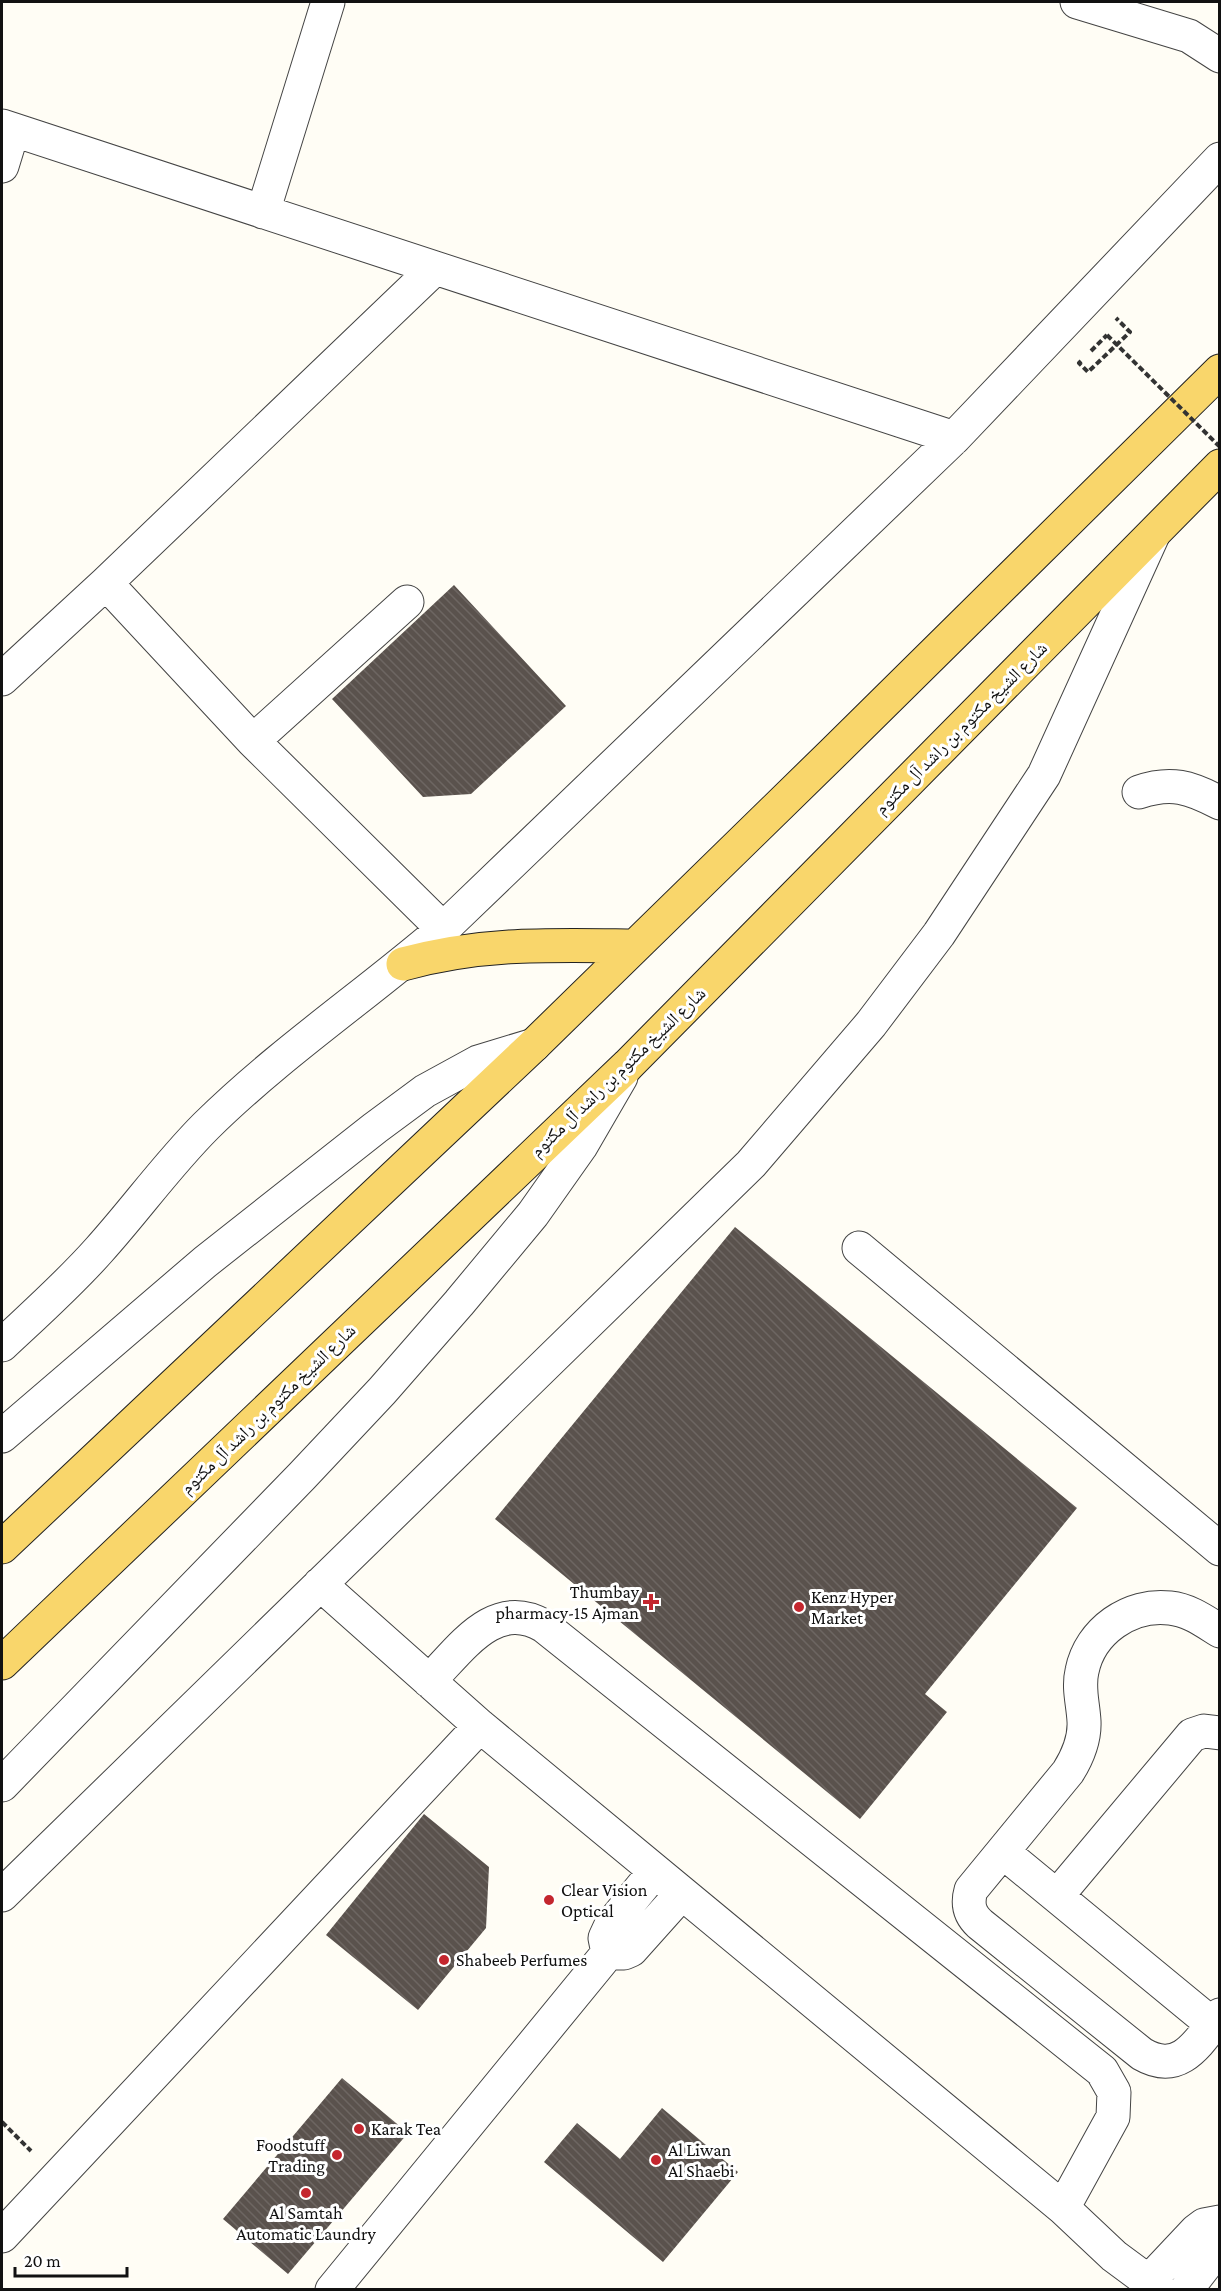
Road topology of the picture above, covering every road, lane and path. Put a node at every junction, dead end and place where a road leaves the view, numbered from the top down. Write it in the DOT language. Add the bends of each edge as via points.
graph roads {
  1 [pos="328,2"];
  2 [pos="1077,2"];
  3 [pos="1220,56"];
  4 [pos="7,128"];
  5 [pos="1220,159"];
  6 [pos="2,165"];
  7 [pos="262,212"];
  8 [pos="435,268"];
  9 [pos="1130,333"];
  10 [pos="1220,371"];
  11 [pos="954,438"];
  12 [pos="1220,447"];
  13 [pos="1220,466"];
  14 [pos="1154,532"];
  15 [pos="106,583"];
  16 [pos="407,602"];
  17 [pos="2,679"];
  18 [pos="253,741"];
  19 [pos="1139,792"];
  20 [pos="1220,803"];
  21 [pos="443,929"];
  22 [pos="635,946"];
  23 [pos="403,964"];
  24 [pos="534,1045"];
  25 [pos="628,1065"];
  26 [pos="859,1248"];
  27 [pos="2,1345"];
  28 [pos="2,1436"];
  29 [pos="2,1547"];
  30 [pos="1220,1549"];
  31 [pos="320,1584"];
  32 [pos="1220,1631"];
  33 [pos="2,1663"];
  34 [pos="429,1681"];
  35 [pos="480,1725"];
  36 [pos="1220,1733"];
  37 [pos="2,1785"];
  38 [pos="1003,1852"];
  39 [pos="655,1871"];
  40 [pos="682,1893"];
  41 [pos="2,1895"];
  42 [pos="1057,1896"];
  43 [pos="608,1953"];
  44 [pos="1216,2020"];
  45 [pos="2,2122"];
  46 [pos="58,2176"];
  47 [pos="1063,2208"];
  48 [pos="1220,2222"];
  49 [pos="2,2236"];
  50 [pos="1220,2246"];
  51 [pos="1154,2286"];
  52 [pos="332,2289"];
  53 [pos="1185,2289"];
  1 -- 7 [label="street"];
  2 -- 3 [label="street" via="1189,36"];
  4 -- 6 [label="street"];
  4 -- 7 [label="street"];
  5 -- 11 [label="street"];
  7 -- 8 [label="street"];
  8 -- 11 [label="street"];
  8 -- 15 [label="street"];
  9 -- 12 [label="path, bridge" via="1088,372 1079,363 1107,335"];
  10 -- 22 [label="main road"];
  11 -- 21 [label="street"];
  13 -- 14 [label="main road, شارع الشيخ مكتوم بن راشد آل مكتوم"];
  14 -- 25 [label="main road, شارع الشيخ مكتوم بن راشد آل مكتوم"];
  14 -- 31 [label="street" via="1044,775 939,934 871,1024 751,1164"];
  15 -- 17 [label="street"];
  15 -- 18 [label="street"];
  16 -- 18 [label="street"];
  18 -- 21 [label="street"];
  19 -- 20 [label="street" via="1156,786 1180,787"];
  21 -- 23 [label="street"];
  22 -- 23 [label="main road" via="519,945 439,954"];
  22 -- 24 [label="main road"];
  23 -- 27 [label="street" via="260,1076 205,1127 100,1249"];
  24 -- 28 [label="street" via="478,1062 425,1090 205,1262"];
  24 -- 29 [label="main road"];
  25 -- 33 [label="main road, شارع الشيخ مكتوم بن راشد آل مكتوم"];
  25 -- 37 [label="street" via="581,1146 533,1214 459,1303 302,1476"];
  26 -- 30 [label="street"];
  31 -- 34 [label="street"];
  31 -- 41 [label="street"];
  32 -- 38 [label="street" via="1188,1612 1154,1607 1138,1610 1108,1626 1092,1646 1082,1669 1084,1721 1078,1757"];
  34 -- 35 [label="street"];
  34 -- 47 [label="street" via="493,1621 519,1617 544,1626 1102,2072 1114,2092 1113,2117"];
  35 -- 39 [label="street"];
  35 -- 46 [label="street"];
  36 -- 42 [label="street" via="1204,1731 1192,1735"];
  38 -- 42 [label="street"];
  38 -- 44 [label="street" via="971,1890 973,1917 1142,2054 1167,2063 1179,2059"];
  39 -- 40 [label="street"];
  39 -- 43 [label="street" via="607,1931"];
  40 -- 43 [label="street" via="631,1950"];
  40 -- 47 [label="street"];
  42 -- 44 [label="street"];
  43 -- 52 [label="street"];
  45 -- 46 [label="path"];
  46 -- 49 [label="street"];
  47 -- 51 [label="street" via="1114,2256"];
  48 -- 51 [label="street" via="1196,2230"];
  50 -- 53 [label="street"];
}
